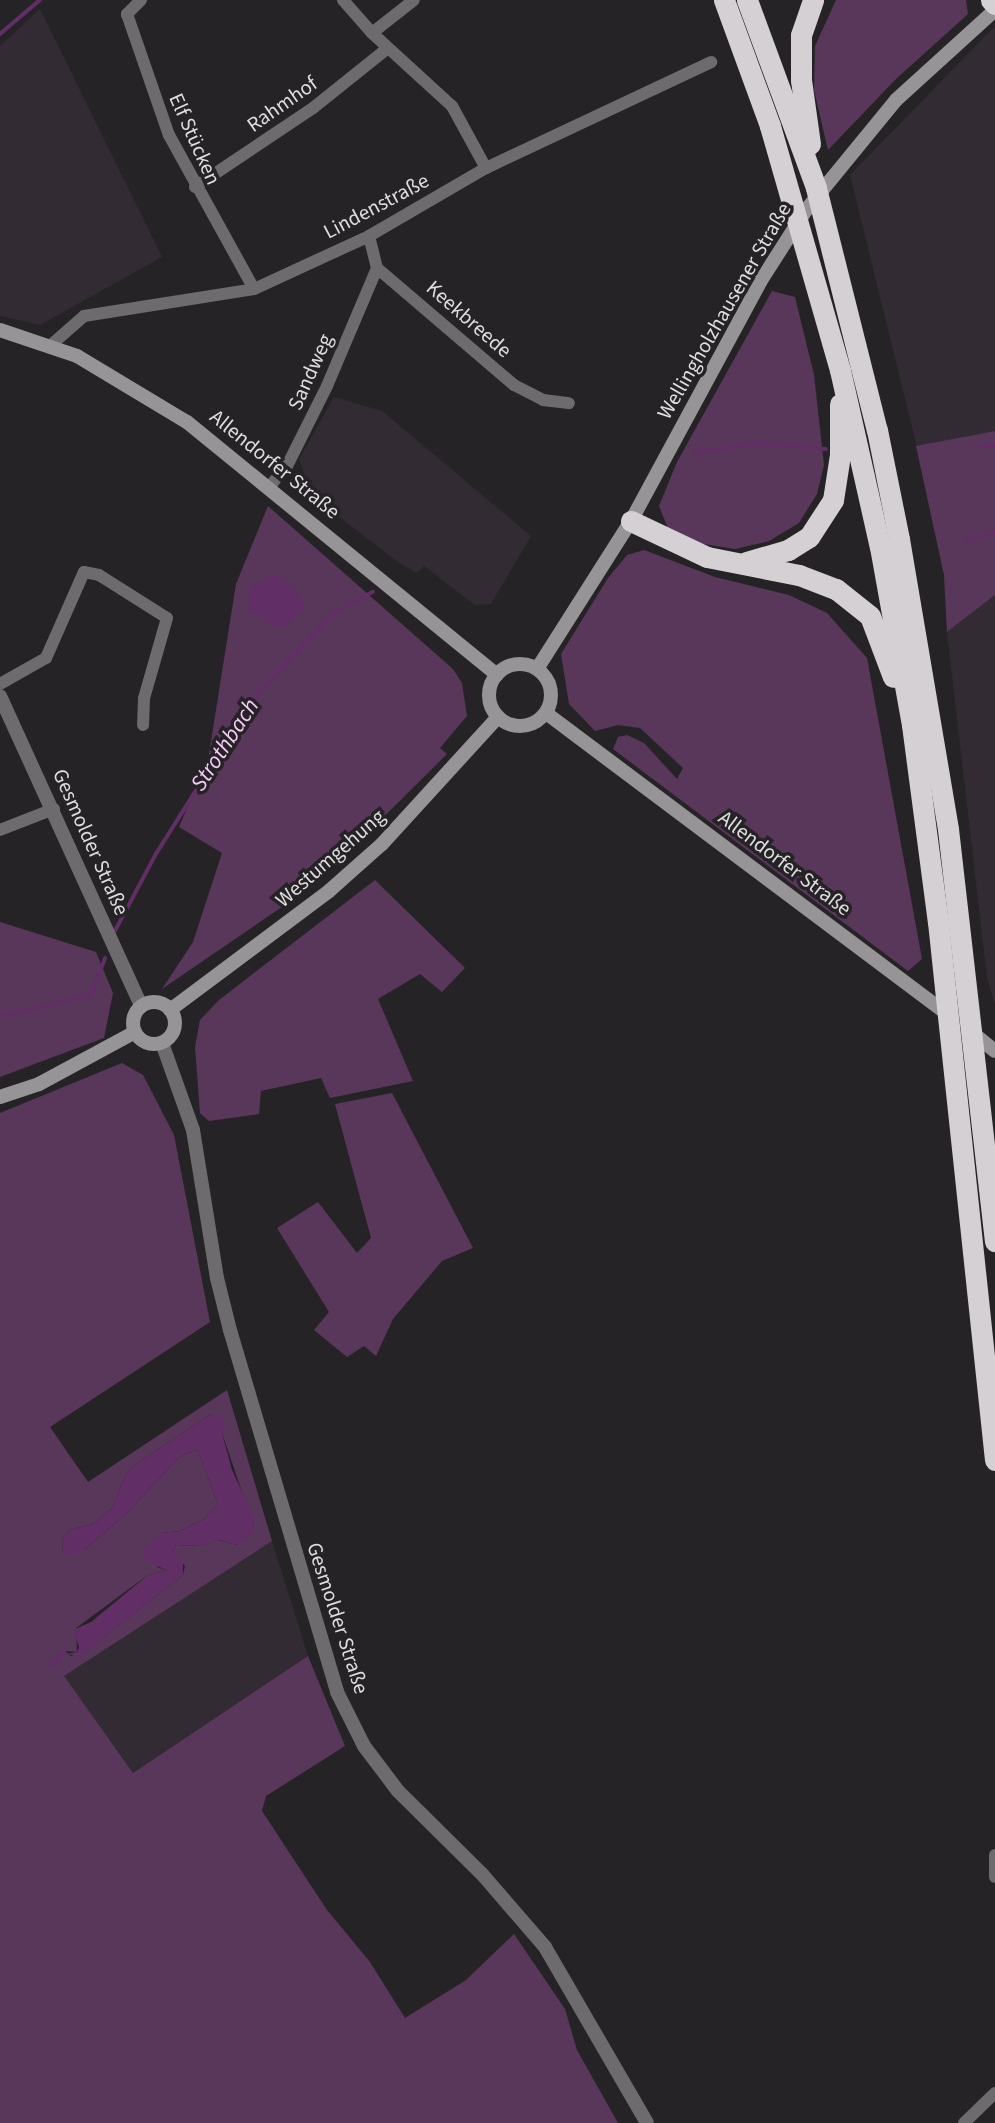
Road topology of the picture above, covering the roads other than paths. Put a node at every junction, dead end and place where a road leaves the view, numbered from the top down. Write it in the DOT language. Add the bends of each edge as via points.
graph roads {
  1 [pos="141,0"];
  2 [pos="343,0"];
  3 [pos="414,0"];
  4 [pos="724,0"];
  5 [pos="747,0"];
  6 [pos="813,0"];
  7 [pos="991,0"];
  8 [pos="995,4"];
  9 [pos="995,10"];
  10 [pos="372,33"];
  11 [pos="388,48"];
  12 [pos="711,62"];
  13 [pos="486,168"];
  14 [pos="195,187"];
  15 [pos="816,188"];
  16 [pos="369,236"];
  17 [pos="377,268"];
  18 [pos="254,289"];
  19 [pos="0,330"];
  20 [pos="51,345"];
  21 [pos="840,370"];
  22 [pos="569,403"];
  23 [pos="271,486"];
  24 [pos="631,521"];
  25 [pos="740,563"];
  26 [pos="537,669"];
  27 [pos="497,675"];
  28 [pos="0,684"];
  29 [pos="0,696"];
  30 [pos="545,713"];
  31 [pos="498,717"];
  32 [pos="143,725"];
  33 [pos="912,725"];
  34 [pos="54,809"];
  35 [pos="0,830"];
  36 [pos="141,1006"];
  37 [pos="170,1010"];
  38 [pos="135,1032"];
  39 [pos="162,1043"];
  40 [pos="995,1051"];
  41 [pos="0,1097"];
  42 [pos="995,1241"];
  43 [pos="995,1461"];
  44 [pos="995,1855"];
  45 [pos="995,1877"];
  46 [pos="995,2093"];
  47 [pos="647,2123"];
  48 [pos="964,2123"];
  1 -- 14 [label="street, Elf Stücken" via="127,14 137,51"];
  2 -- 10 [label="street"];
  3 -- 10 [label="street"];
  4 -- 21 [label="highway" via="770,126"];
  5 -- 15 [label="highway"];
  6 -- 15 [label="highway" via="802,35 801,80"];
  7 -- 8 [label="highway"];
  9 -- 24 [label="main road, Wellingholzhausener Straße" via="930,66 856,144 760,282"];
  10 -- 11 [label="street"];
  11 -- 13 [label="street" via="408,61 452,106"];
  11 -- 14 [label="street, Rahmhof" via="313,108"];
  12 -- 13 [label="street, Lindenstraße"];
  13 -- 16 [label="street, Lindenstraße"];
  14 -- 18 [label="street, Elf Stücken"];
  15 -- 42 [label="highway" via="877,430 926,684 963,953"];
  16 -- 17 [label="street"];
  16 -- 18 [label="street, Lindenstraße"];
  17 -- 22 [label="street, Keekbreede" via="514,385 543,400"];
  17 -- 23 [label="street, Sandweg" via="327,386 287,466"];
  18 -- 20 [label="street, Lindenstraße" via="85,316"];
  19 -- 20 [label="main road, Allendorfer Straße"];
  20 -- 23 [label="main road, Allendorfer Straße" via="150,396"];
  21 -- 25 [label="highway" via="840,456 833,500 810,537 788,550"];
  21 -- 33 [label="highway" via="867,484"];
  23 -- 27 [label="main road, Allendorfer Straße"];
  24 -- 25 [label="highway" via="707,557"];
  24 -- 26 [label="main road, Wellingholzhausener Straße"];
  25 -- 33 [label="highway" via="799,575 836,589 870,616"];
  26 -- 27 [label="main road" via="520,664"];
  26 -- 30 [label="main road" via="551,689"];
  27 -- 31 [label="main road" via="489,691"];
  28 -- 32 [label="street" via="46,658 84,572 99,575 167,618 144,698"];
  29 -- 34 [label="street, Gesmolder Straße"];
  30 -- 31 [label="main road" via="528,725"];
  30 -- 40 [label="main road, Allendorfer Straße"];
  31 -- 37 [label="main road, Westumgehung" via="373,851 318,900"];
  33 -- 43 [label="highway" via="939,922"];
  34 -- 35 [label="street"];
  34 -- 36 [label="street, Gesmolder Straße"];
  36 -- 37 [label="main road" via="160,1003"];
  36 -- 38 [label="main road" via="132,1021"];
  37 -- 39 [label="main road" via="174,1028"];
  38 -- 39 [label="main road" via="149,1044"];
  38 -- 41 [label="main road" via="39,1084"];
  39 -- 47 [label="street, Gesmolder Straße" via="193,1130 217,1279 230,1330 337,1692 364,1746 398,1791 482,1874 545,1947"];
  44 -- 45 [label="street"];
  46 -- 48 [label="street"];
}
